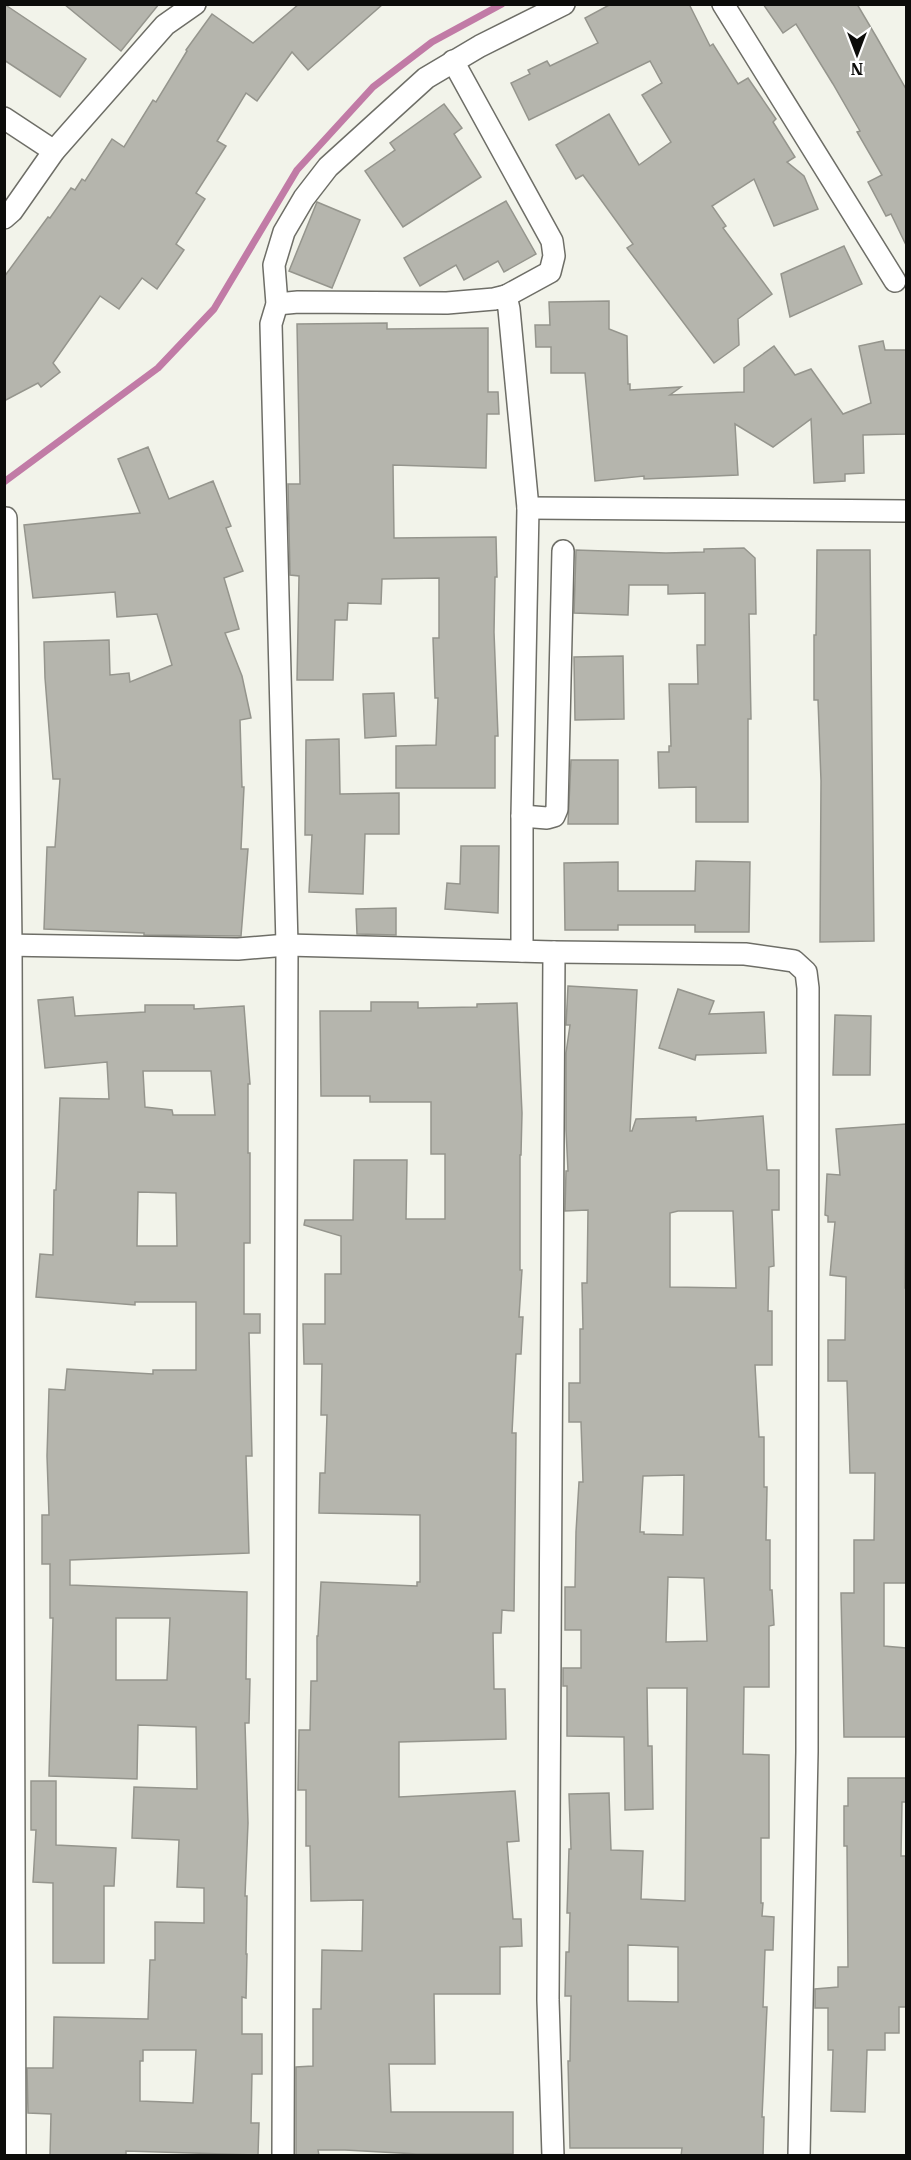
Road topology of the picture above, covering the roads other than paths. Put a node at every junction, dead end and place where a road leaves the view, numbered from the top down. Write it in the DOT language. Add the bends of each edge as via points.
graph roads {
  1 [pos="195,4"];
  2 [pos="564,4"];
  3 [pos="723,4"];
  4 [pos="453,61"];
  5 [pos="4,118"];
  6 [pos="54,151"];
  7 [pos="4,218"];
  8 [pos="895,281"];
  9 [pos="506,296"];
  10 [pos="277,304"];
  11 [pos="528,508"];
  12 [pos="906,510"];
  13 [pos="4,519"];
  14 [pos="563,551"];
  15 [pos="522,816"];
  16 [pos="8,945"];
  17 [pos="287,945"];
  18 [pos="522,951"];
  19 [pos="554,952"];
  20 [pos="15,2156"];
  21 [pos="283,2156"];
  22 [pos="553,2156"];
  23 [pos="799,2156"];
  1 -- 6 [label="street" via="165,25"];
  2 -- 4 [label="street"];
  3 -- 8 [label="street"];
  4 -- 9 [label="street" via="552,241 550,272"];
  4 -- 10 [label="street" via="426,78 328,167 304,198 284,232 274,265"];
  5 -- 6 [label="street"];
  6 -- 7 [label="street"];
  9 -- 10 [label="street" via="447,303"];
  9 -- 11 [label="street"];
  10 -- 17 [label="street" via="271,324"];
  11 -- 12 [label="street"];
  11 -- 15 [label="street"];
  13 -- 16 [label="street"];
  14 -- 15 [label="street" via="557,809 548,818"];
  15 -- 18 [label="street"];
  16 -- 17 [label="street" via="238,949"];
  16 -- 20 [label="street"];
  17 -- 18 [label="street"];
  17 -- 21 [label="street"];
  18 -- 19 [label="street"];
  19 -- 22 [label="street" via="548,2000"];
  19 -- 23 [label="street" via="745,954 794,961 806,972 807,1752"];
}
